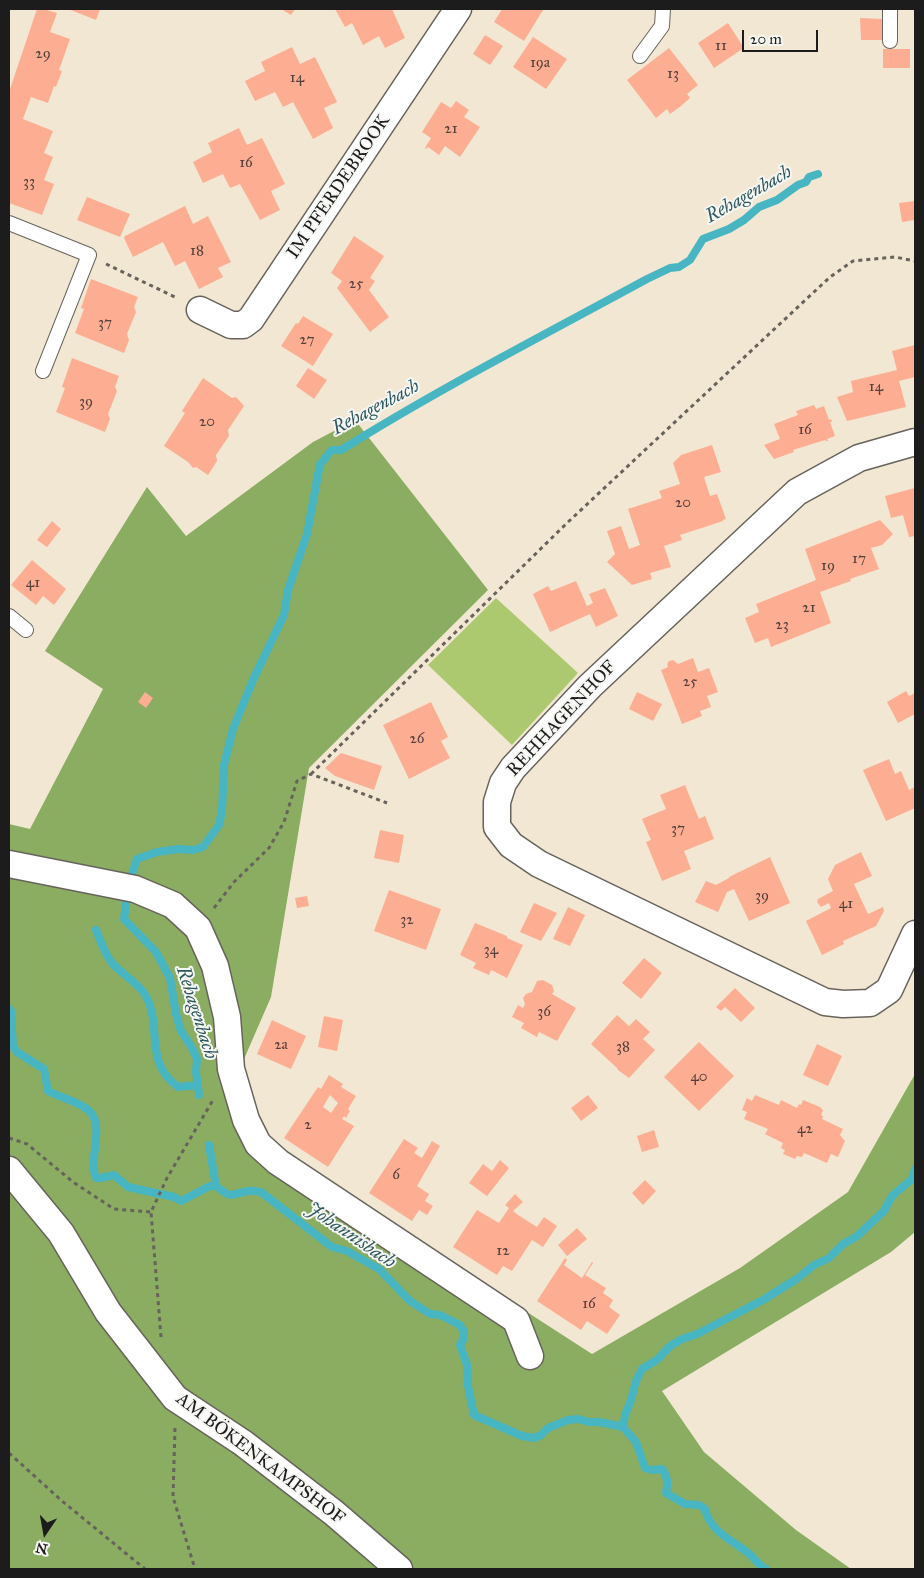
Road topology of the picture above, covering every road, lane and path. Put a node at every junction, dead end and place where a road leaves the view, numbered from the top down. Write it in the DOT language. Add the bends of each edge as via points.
graph roads {
  1 [pos="458,9"];
  2 [pos="663,9"];
  3 [pos="890,9"];
  4 [pos="890,41"];
  5 [pos="640,56"];
  6 [pos="9,223"];
  7 [pos="89,255"];
  8 [pos="915,260"];
  9 [pos="200,310"];
  10 [pos="43,371"];
  11 [pos="915,442"];
  12 [pos="9,616"];
  13 [pos="26,630"];
  14 [pos="311,774"];
  15 [pos="388,803"];
  16 [pos="9,864"];
  17 [pos="198,928"];
  18 [pos="915,934"];
  19 [pos="231,1069"];
  20 [pos="9,1138"];
  21 [pos="9,1170"];
  22 [pos="151,1212"];
  23 [pos="530,1356"];
  24 [pos="170,1391"];
  25 [pos="9,1453"];
  26 [pos="145,1569"];
  27 [pos="195,1569"];
  28 [pos="399,1569"];
  1 -- 9 [label="street, IM PFERDEBROOK" via="251,319 243,325 231,324"];
  2 -- 5 [label="lane" via="662,26"];
  3 -- 4 [label="lane"];
  6 -- 7 [label="lane"];
  7 -- 9 [label="path"];
  7 -- 10 [label="lane"];
  8 -- 14 [label="path" via="895,257 853,261 830,277 567,523"];
  11 -- 18 [label="street, REHHAGENHOF" via="859,458 797,492 590,686 513,768 503,783 497,802 497,827 512,845 539,864 825,1002 870,1003 889,990"];
  12 -- 13 [label="lane"];
  14 -- 15 [label="path"];
  14 -- 17 [label="path" via="297,781 284,822 269,848 234,882"];
  16 -- 17 [label="street" via="135,889 173,905"];
  17 -- 19 [label="street" via="215,966 226,1016"];
  19 -- 22 [label="path" via="167,1178"];
  19 -- 23 [label="street" via="246,1120 258,1144 278,1162 516,1320"];
  20 -- 22 [label="path" via="27,1144 114,1209"];
  21 -- 24 [label="street, AM BÖKENKAMPSHOF" via="61,1233 108,1312"];
  22 -- 24 [label="path"];
  24 -- 27 [label="path" via="173,1497"];
  24 -- 28 [label="street, AM BÖKENKAMPSHOF" via="334,1513"];
  25 -- 26 [label="path"];
}
